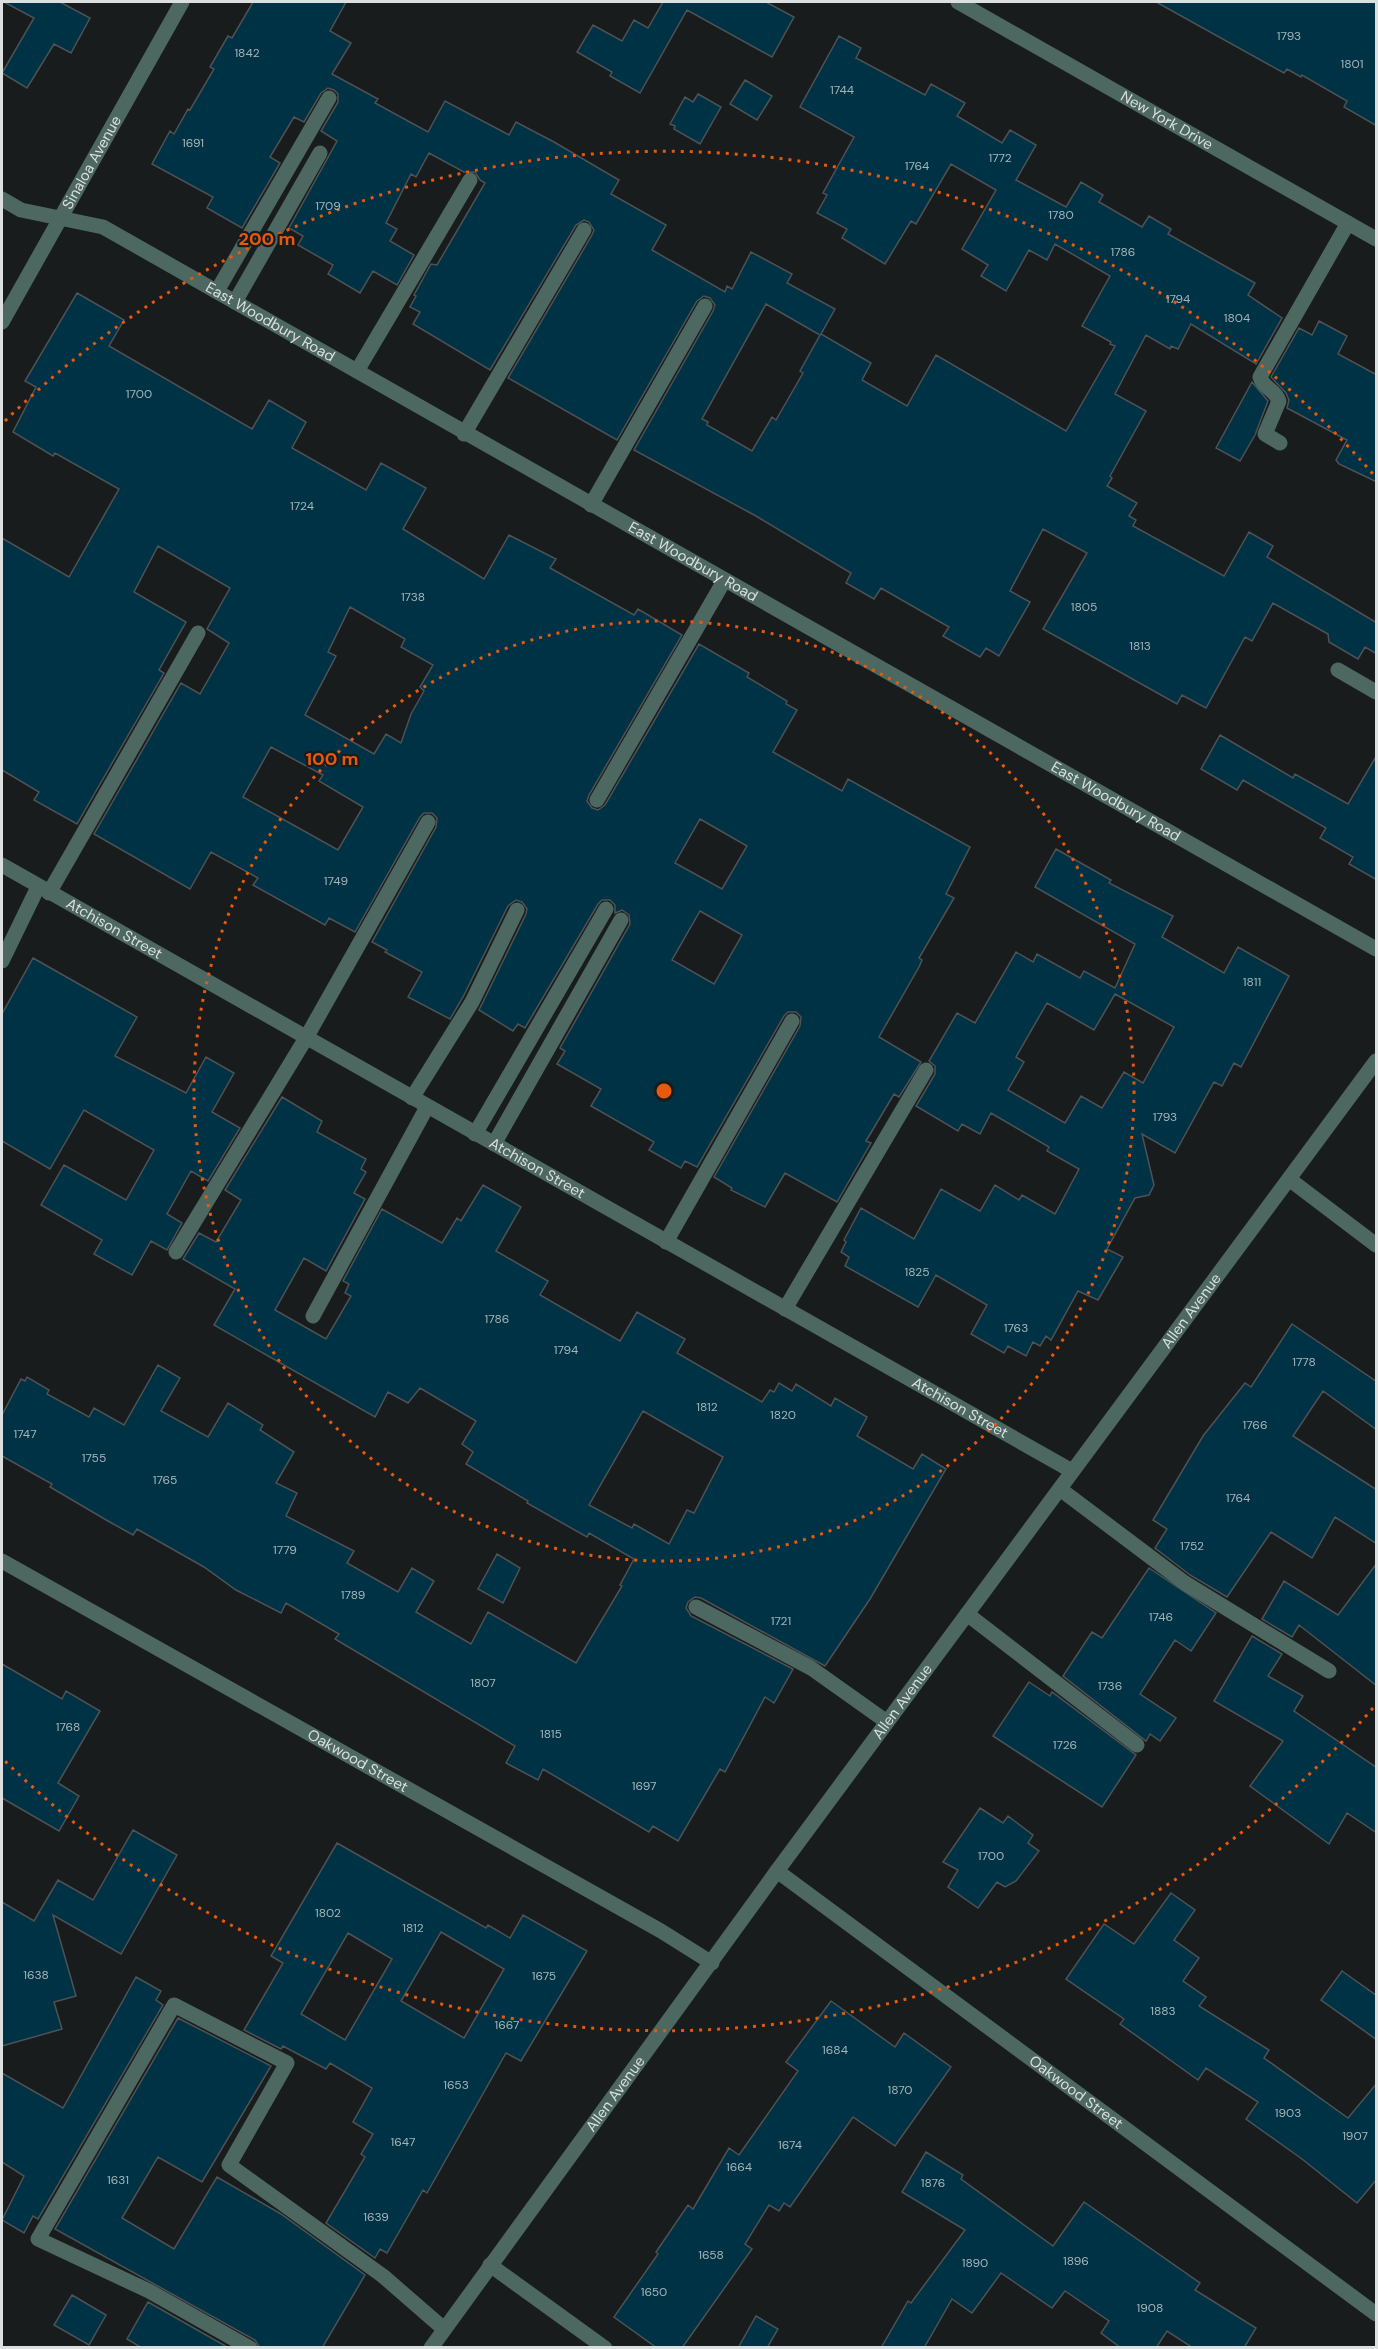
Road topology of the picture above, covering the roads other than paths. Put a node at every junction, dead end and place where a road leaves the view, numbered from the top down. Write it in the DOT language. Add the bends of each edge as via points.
graph roads {
  1 [pos="182,2"];
  2 [pos="958,2"];
  3 [pos="329,98"];
  4 [pos="320,153"];
  5 [pos="470,180"];
  6 [pos="2,199"];
  7 [pos="60,219"];
  8 [pos="1348,223"];
  9 [pos="584,230"];
  10 [pos="1377,239"];
  11 [pos="217,291"];
  12 [pos="235,302"];
  13 [pos="705,306"];
  14 [pos="2,322"];
  15 [pos="357,371"];
  16 [pos="464,434"];
  17 [pos="1280,443"];
  18 [pos="591,505"];
  19 [pos="724,581"];
  20 [pos="198,633"];
  21 [pos="1338,670"];
  22 [pos="1377,692"];
  23 [pos="597,800"];
  24 [pos="428,822"];
  25 [pos="2,865"];
  26 [pos="44,890"];
  27 [pos="606,909"];
  28 [pos="517,910"];
  29 [pos="621,920"];
  30 [pos="1377,949"];
  31 [pos="2,961"];
  32 [pos="792,1021"];
  33 [pos="306,1038"];
  34 [pos="1377,1061"];
  35 [pos="926,1070"];
  36 [pos="412,1098"];
  37 [pos="427,1107"];
  38 [pos="475,1134"];
  39 [pos="494,1144"];
  40 [pos="1289,1179"];
  41 [pos="666,1242"];
  42 [pos="1377,1245"];
  43 [pos="176,1252"];
  44 [pos="785,1309"];
  45 [pos="313,1316"];
  46 [pos="1072,1471"];
  47 [pos="1060,1489"];
  48 [pos="2,1561"];
  49 [pos="696,1607"];
  50 [pos="967,1614"];
  51 [pos="1329,1671"];
  52 [pos="887,1722"];
  53 [pos="1137,1745"];
  54 [pos="777,1870"];
  55 [pos="712,1963"];
  56 [pos="490,2265"];
  57 [pos="1377,2314"];
  58 [pos="444,2329"];
  59 [pos="250,2348"];
  60 [pos="431,2348"];
  61 [pos="605,2348"];
  1 -- 7 [label="street, Sinaloa Avenue"];
  2 -- 8 [label="street, New York Drive"];
  3 -- 11 [label="street"];
  4 -- 12 [label="street"];
  5 -- 15 [label="street"];
  6 -- 7 [label="street, East Woodbury Road" via="21,210"];
  7 -- 11 [label="street, East Woodbury Road" via="103,227"];
  7 -- 14 [label="street, Sinaloa Avenue"];
  8 -- 10 [label="street, New York Drive"];
  8 -- 17 [label="street" via="1260,377 1262,383 1276,392 1279,401 1265,434"];
  9 -- 16 [label="street"];
  11 -- 12 [label="street, East Woodbury Road"];
  12 -- 15 [label="street, East Woodbury Road"];
  13 -- 18 [label="street"];
  15 -- 16 [label="street, East Woodbury Road"];
  16 -- 18 [label="street, East Woodbury Road"];
  18 -- 19 [label="street, East Woodbury Road"];
  19 -- 23 [label="street"];
  19 -- 30 [label="street, East Woodbury Road"];
  20 -- 26 [label="street"];
  21 -- 22 [label="street"];
  24 -- 33 [label="street"];
  25 -- 26 [label="street, Atchison Street"];
  26 -- 31 [label="street"];
  26 -- 33 [label="street, Atchison Street"];
  27 -- 38 [label="street"];
  28 -- 36 [label="street" via="472,1002"];
  29 -- 39 [label="street"];
  32 -- 41 [label="street"];
  33 -- 36 [label="street, Atchison Street"];
  33 -- 43 [label="street"];
  34 -- 40 [label="street, Allen Avenue"];
  35 -- 44 [label="street"];
  36 -- 37 [label="street, Atchison Street"];
  37 -- 38 [label="street, Atchison Street"];
  37 -- 45 [label="street"];
  38 -- 39 [label="street, Atchison Street"];
  39 -- 41 [label="street, Atchison Street"];
  40 -- 42 [label="street"];
  40 -- 46 [label="street, Allen Avenue"];
  41 -- 44 [label="street, Atchison Street"];
  44 -- 46 [label="street, Atchison Street"];
  46 -- 47 [label="street, Allen Avenue"];
  47 -- 50 [label="street, Allen Avenue"];
  47 -- 51 [label="street" via="1185,1583"];
  48 -- 55 [label="street, Oakwood Street" via="651,1925"];
  49 -- 52 [label="street" via="811,1668"];
  50 -- 52 [label="street, Allen Avenue"];
  50 -- 53 [label="street"];
  52 -- 54 [label="street, Allen Avenue"];
  54 -- 55 [label="street, Allen Avenue"];
  54 -- 57 [label="street, Oakwood Street"];
  55 -- 56 [label="street, Allen Avenue"];
  56 -- 58 [label="street, Allen Avenue"];
  56 -- 61 [label="street"];
  58 -- 59 [label="street" via="383,2276 229,2165 287,2063 174,2005 38,2239 149,2291"];
  58 -- 60 [label="street, Allen Avenue"];
}
